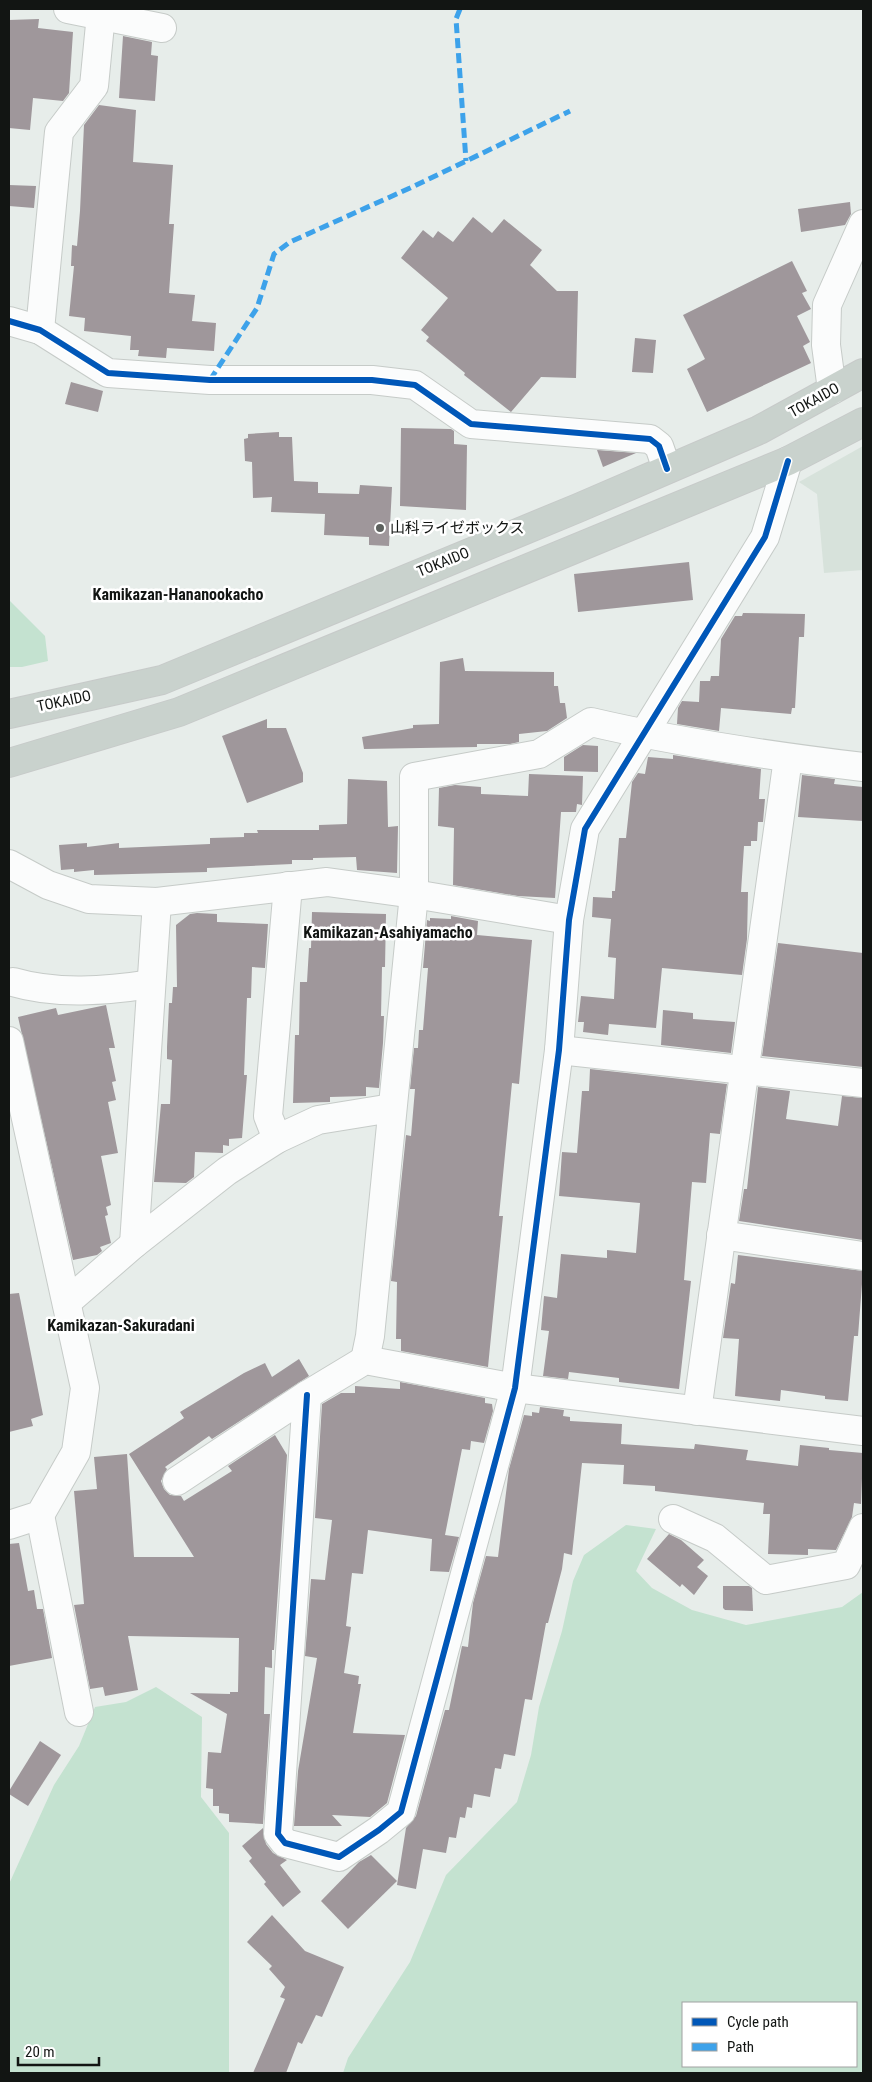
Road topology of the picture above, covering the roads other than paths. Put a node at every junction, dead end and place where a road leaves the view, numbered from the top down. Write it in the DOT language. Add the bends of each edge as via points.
graph roads {
  1 [pos="68,9"];
  2 [pos="101,14"];
  3 [pos="162,28"];
  4 [pos="863,224"];
  5 [pos="9,321"];
  6 [pos="40,330"];
  7 [pos="863,372"];
  8 [pos="832,390"];
  9 [pos="863,422"];
  10 [pos="788,461"];
  11 [pos="667,470"];
  12 [pos="9,714"];
  13 [pos="644,734"];
  14 [pos="788,758"];
  15 [pos="9,763"];
  16 [pos="863,767"];
  17 [pos="9,864"];
  18 [pos="288,886"];
  19 [pos="414,894"];
  20 [pos="157,902"];
  21 [pos="569,920"];
  22 [pos="10,984"];
  23 [pos="151,984"];
  24 [pos="9,1041"];
  25 [pos="559,1050"];
  26 [pos="744,1069"];
  27 [pos="863,1084"];
  28 [pos="392,1108"];
  29 [pos="276,1139"];
  30 [pos="720,1235"];
  31 [pos="134,1244"];
  32 [pos="863,1256"];
  33 [pos="67,1302"];
  34 [pos="365,1360"];
  35 [pos="514,1388"];
  36 [pos="308,1395"];
  37 [pos="697,1411"];
  38 [pos="863,1432"];
  39 [pos="177,1481"];
  40 [pos="40,1515"];
  41 [pos="673,1519"];
  42 [pos="9,1525"];
  43 [pos="863,1528"];
  44 [pos="79,1712"];
  1 -- 2 [label="street"];
  2 -- 3 [label="street"];
  2 -- 6 [label="street" via="94,86 59,132"];
  4 -- 8 [label="street" via="827,305 826,346"];
  5 -- 6 [label="street"];
  6 -- 11 [label="street" via="108,373 210,380 372,380 415,385 471,424 650,439 659,446"];
  7 -- 8 [label="highway, TOKAIDO"];
  8 -- 11 [label="highway, TOKAIDO" via="759,430"];
  9 -- 10 [label="highway"];
  10 -- 13 [label="street" via="765,537"];
  10 -- 15 [label="highway" via="179,712"];
  11 -- 12 [label="highway, TOKAIDO" via="162,680"];
  13 -- 14 [label="street"];
  13 -- 19 [label="street" via="591,722 540,754 414,777"];
  13 -- 21 [label="street" via="585,829"];
  14 -- 16 [label="street"];
  14 -- 26 [label="street"];
  17 -- 20 [label="street" via="48,885 89,899"];
  18 -- 19 [label="street" via="327,882"];
  18 -- 20 [label="street"];
  18 -- 29 [label="street" via="268,1116"];
  19 -- 21 [label="street"];
  19 -- 28 [label="street"];
  20 -- 23 [label="street"];
  21 -- 25 [label="street"];
  22 -- 23 [label="street" via="110,991"];
  23 -- 31 [label="street"];
  24 -- 33 [label="street"];
  25 -- 26 [label="street"];
  25 -- 35 [label="street"];
  26 -- 27 [label="street"];
  26 -- 30 [label="street"];
  28 -- 29 [label="street" via="318,1120"];
  28 -- 34 [label="street"];
  29 -- 31 [label="street" via="227,1171"];
  30 -- 32 [label="street"];
  30 -- 37 [label="street"];
  31 -- 33 [label="street"];
  33 -- 40 [label="street" via="85,1388 76,1452"];
  34 -- 35 [label="street"];
  34 -- 36 [label="street"];
  35 -- 36 [label="street" via="401,1812 339,1857 285,1843 278,1834"];
  35 -- 37 [label="street"];
  36 -- 39 [label="street"];
  37 -- 38 [label="street"];
  40 -- 42 [label="street"];
  40 -- 44 [label="street"];
  41 -- 43 [label="street" via="715,1538 766,1580 846,1565"];
}
